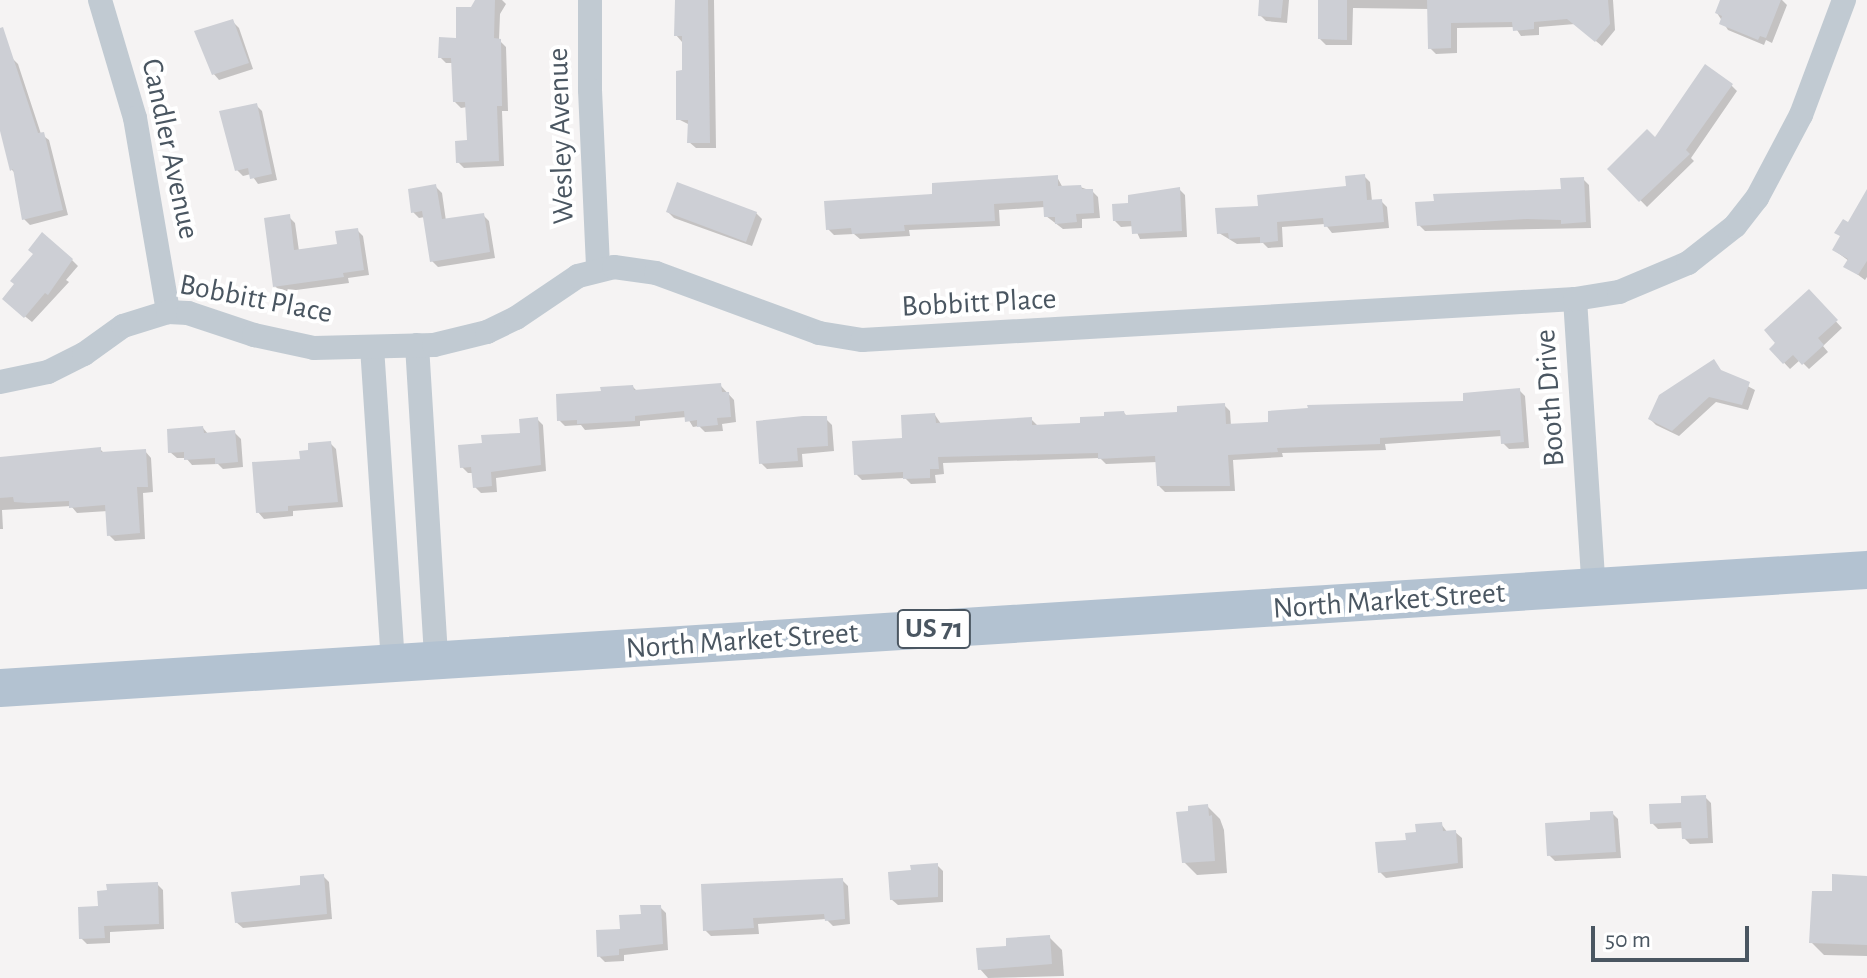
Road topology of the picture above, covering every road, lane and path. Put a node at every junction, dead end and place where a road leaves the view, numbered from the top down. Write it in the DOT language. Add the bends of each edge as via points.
graph roads {
  1 [pos="100,0"];
  2 [pos="590,0"];
  3 [pos="1844,0"];
  4 [pos="598,269"];
  5 [pos="1575,299"];
  6 [pos="168,312"];
  7 [pos="417,345"];
  8 [pos="372,347"];
  9 [pos="0,382"];
  10 [pos="1867,570"];
  11 [pos="1594,589"];
  12 [pos="436,660"];
  13 [pos="393,661"];
  14 [pos="0,688"];
  1 -- 6 [label="street, Candler Avenue" via="135,118"];
  2 -- 4 [label="street, Wesley Avenue"];
  3 -- 5 [label="street, Booth Drive" via="1777,165 1735,226 1667,275 1619,292"];
  4 -- 5 [label="street, Bobbitt Place" via="656,273 819,333 862,340"];
  4 -- 7 [label="street, Bobbitt Place" via="563,284 487,332"];
  5 -- 11 [label="street, Booth Drive"];
  6 -- 8 [label="street, Bobbitt Place" via="213,319 290,345"];
  6 -- 9 [label="street, Bobbitt Place" via="141,317 48,372"];
  7 -- 8 [label="street, Bobbitt Place"];
  7 -- 12 [label="street"];
  8 -- 13 [label="street"];
  10 -- 11 [label="main road, North Market Street / US 71"];
  11 -- 12 [label="main road, North Market Street / US 71"];
  12 -- 13 [label="main road, North Market Street / US 71"];
  13 -- 14 [label="main road, North Market Street / US 71"];
}
